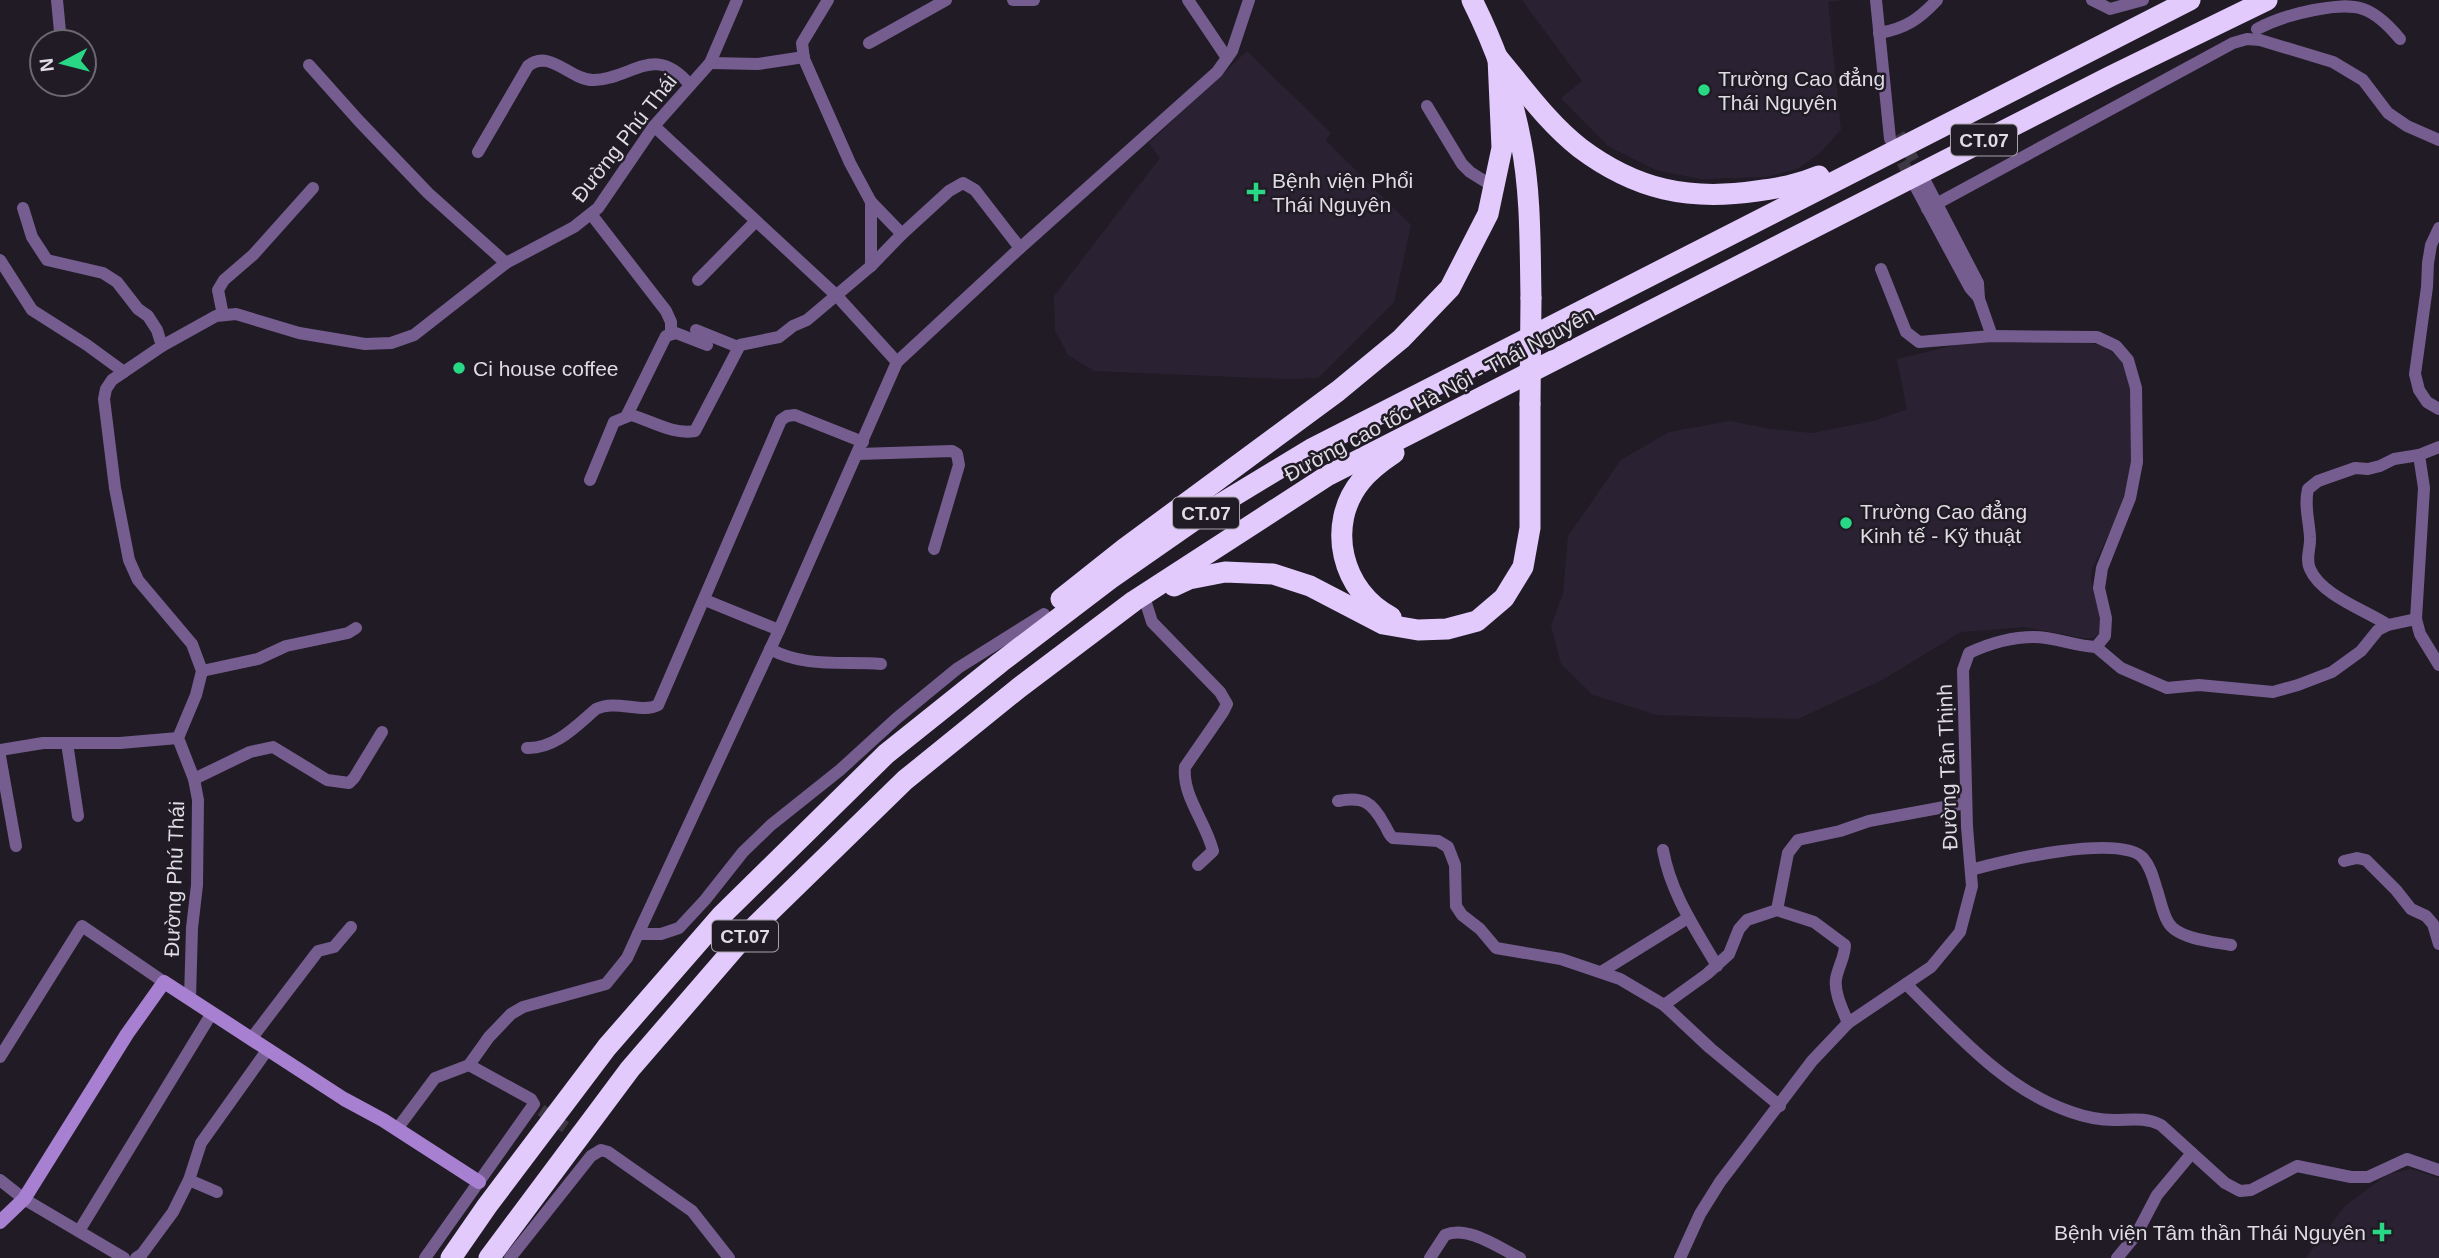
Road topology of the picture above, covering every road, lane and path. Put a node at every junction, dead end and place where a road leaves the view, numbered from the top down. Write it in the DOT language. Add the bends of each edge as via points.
graph roads {
  1 [pos="57,0"];
  2 [pos="737,0"];
  3 [pos="828,0"];
  4 [pos="946,0"];
  5 [pos="1013,0"];
  6 [pos="1034,0"];
  7 [pos="1188,0"];
  8 [pos="1249,0"];
  9 [pos="1472,0"];
  10 [pos="1876,0"];
  11 [pos="1937,0"];
  12 [pos="2092,0"];
  13 [pos="2143,0"];
  14 [pos="2190,0"];
  15 [pos="2267,0"];
  16 [pos="60,28"];
  17 [pos="2257,29"];
  18 [pos="1879,33"];
  19 [pos="2400,38"];
  20 [pos="869,43"];
  21 [pos="2097,48"];
  22 [pos="804,57"];
  23 [pos="1227,58"];
  24 [pos="1498,58"];
  25 [pos="710,63"];
  26 [pos="309,65"];
  27 [pos="690,85"];
  28 [pos="1427,106"];
  29 [pos="654,126"];
  30 [pos="1895,137"];
  31 [pos="2439,140"];
  32 [pos="478,152"];
  33 [pos="1919,182"];
  34 [pos="1493,187"];
  35 [pos="313,188"];
  36 [pos="871,202"];
  37 [pos="1933,206"];
  38 [pos="23,208"];
  39 [pos="591,214"];
  40 [pos="756,221"];
  41 [pos="2439,228"];
  42 [pos="902,234"];
  43 [pos="1020,248"];
  44 [pos="0,260"];
  45 [pos="506,263"];
  46 [pos="871,266"];
  47 [pos="1881,269"];
  48 [pos="698,280"];
  49 [pos="1703,284"];
  50 [pos="837,296"];
  51 [pos="223,315"];
  52 [pos="696,330"];
  53 [pos="671,334"];
  54 [pos="1992,337"];
  55 [pos="707,345"];
  56 [pos="162,346"];
  57 [pos="738,347"];
  58 [pos="897,362"];
  59 [pos="124,372"];
  60 [pos="2439,409"];
  61 [pos="627,415"];
  62 [pos="2439,447"];
  63 [pos="861,448"];
  64 [pos="2418,455"];
  65 [pos="590,480"];
  66 [pos="934,549"];
  67 [pos="705,600"];
  68 [pos="1146,603"];
  69 [pos="1044,614"];
  70 [pos="2416,619"];
  71 [pos="2388,625"];
  72 [pos="356,628"];
  73 [pos="779,630"];
  74 [pos="1418,630"];
  75 [pos="2096,647"];
  76 [pos="770,649"];
  77 [pos="881,664"];
  78 [pos="2439,666"];
  79 [pos="202,671"];
  80 [pos="1020,687"];
  81 [pos="382,732"];
  82 [pos="178,738"];
  83 [pos="67,743"];
  84 [pos="527,748"];
  85 [pos="0,750"];
  86 [pos="886,754"];
  87 [pos="0,756"];
  88 [pos="194,779"];
  89 [pos="1338,801"];
  90 [pos="1966,803"];
  91 [pos="78,816"];
  92 [pos="16,846"];
  93 [pos="1663,850"];
  94 [pos="2344,861"];
  95 [pos="1198,865"];
  96 [pos="1971,870"];
  97 [pos="1777,910"];
  98 [pos="1688,918"];
  99 [pos="351,927"];
  100 [pos="638,934"];
  101 [pos="2439,944"];
  102 [pos="2231,945"];
  103 [pos="1717,966"];
  104 [pos="1601,972"];
  105 [pos="164,982"];
  106 [pos="1906,984"];
  107 [pos="190,998"];
  108 [pos="1664,1005"];
  109 [pos="212,1013"];
  110 [pos="1848,1023"];
  111 [pos="251,1039"];
  112 [pos="268,1049"];
  113 [pos="1,1055"];
  114 [pos="470,1065"];
  115 [pos="1780,1106"];
  116 [pos="397,1129"];
  117 [pos="2192,1153"];
  118 [pos="2439,1170"];
  119 [pos="0,1180"];
  120 [pos="189,1180"];
  121 [pos="479,1182"];
  122 [pos="217,1192"];
  123 [pos="24,1199"];
  124 [pos="0,1222"];
  125 [pos="79,1231"];
  126 [pos="124,1258"];
  127 [pos="136,1258"];
  128 [pos="425,1258"];
  129 [pos="451,1258"];
  130 [pos="489,1258"];
  131 [pos="510,1258"];
  132 [pos="729,1258"];
  133 [pos="1430,1258"];
  134 [pos="1520,1258"];
  135 [pos="1680,1258"];
  136 [pos="2117,1258"];
  1 -- 16 [label="street"];
  2 -- 25 [label="street, Đường Phú Thái"];
  3 -- 22 [label="street" via="802,43"];
  4 -- 20 [label="street"];
  5 -- 6 [label="street"];
  7 -- 23 [label="street"];
  8 -- 23 [label="street"];
  9 -- 24 [label="highway"];
  10 -- 18 [label="street"];
  11 -- 18 [label="street" via="1906,27"];
  12 -- 13 [label="street" via="2110,9"];
  14 -- 21 [label="highway, Đường cao tốc Hà Nội - Thái Nguyên / CT.07"];
  15 -- 49 [label="highway, Đường cao tốc Hà Nội - Thái Nguyên / CT.07"];
  17 -- 19 [label="street" via="2285,15 2340,5 2361,8 2384,20"];
  17 -- 31 [label="street" via="2363,79 2388,113"];
  17 -- 37 [label="street" via="2247,39 2232,43"];
  18 -- 30 [label="street" via="1888,118"];
  21 -- 24 [label="highway" via="1967,103 1796,186 1705,196 1640,181 1604,164 1580,148 1535,104"];
  21 -- 86 [label="highway, Đường cao tốc Hà Nội - Thái Nguyên / CT.07" via="1313,448 1199,517 1110,579"];
  22 -- 25 [label="street" via="758,64"];
  22 -- 36 [label="street"];
  23 -- 43 [label="street" via="1203,86"];
  24 -- 34 [label="highway" via="1502,148"];
  24 -- 74 [label="highway, bridge" via="1521,142 1530,222 1530,528 1523,567 1504,598 1477,621"];
  25 -- 27 [label="street, Đường Phú Thái"];
  26 -- 45 [label="street" via="428,193"];
  27 -- 29 [label="street, Đường Phú Thái"];
  27 -- 32 [label="street" via="681,74 664,66 648,64 594,80 548,61 534,62"];
  28 -- 34 [label="street" via="1462,164"];
  29 -- 39 [label="street, Đường Phú Thái"];
  29 -- 40 [label="street"];
  33 -- 37 [label="street"];
  34 -- 69 [label="highway" via="1488,214 1450,288 1401,339"];
  35 -- 51 [label="street" via="224,280 218,290"];
  36 -- 42 [label="street"];
  36 -- 46 [label="street"];
  37 -- 54 [label="street" via="1978,283"];
  38 -- 56 [label="street" via="32,237 47,260 103,273 117,282 148,316"];
  39 -- 45 [label="street, Đường Phú Thái"];
  39 -- 53 [label="street" via="666,311"];
  40 -- 48 [label="street"];
  40 -- 50 [label="street"];
  41 -- 60 [label="street" via="2431,245 2415,374 2418,390"];
  42 -- 43 [label="street" via="963,183 975,190"];
  42 -- 46 [label="street"];
  43 -- 58 [label="street"];
  44 -- 59 [label="street" via="32,310"];
  45 -- 51 [label="street, Đường Phú Thái" via="414,335 391,343 340,341 299,334 236,314"];
  46 -- 50 [label="street"];
  47 -- 54 [label="street" via="1906,332 1919,342"];
  49 -- 74 [label="highway" via="1577,358 1406,446 1380,462 1359,483 1341,537 1344,562 1370,601"];
  49 -- 80 [label="highway, Đường cao tốc Hà Nội - Thái Nguyên / CT.07" via="1327,476 1134,601"];
  50 -- 57 [label="street" via="782,336"];
  50 -- 58 [label="street"];
  51 -- 56 [label="street"];
  52 -- 57 [label="street"];
  53 -- 55 [label="street"];
  53 -- 61 [label="street" via="662,340"];
  54 -- 75 [label="street" via="2097,337 2116,346 2128,359 2136,388 2137,463 2130,498 2102,568 2099,588 2105,636"];
  56 -- 59 [label="street"];
  57 -- 61 [label="street" via="693,432"];
  58 -- 63 [label="street"];
  59 -- 79 [label="street" via="112,380 104,399 129,560 138,580 192,644"];
  61 -- 65 [label="street" via="612,424"];
  62 -- 64 [label="street"];
  63 -- 66 [label="street" via="957,454 959,465"];
  63 -- 67 [label="street" via="795,415 782,420"];
  63 -- 73 [label="street"];
  64 -- 70 [label="street" via="2424,488"];
  64 -- 71 [label="street" via="2330,476 2308,489 2305,500 2311,542 2309,568 2340,600"];
  67 -- 73 [label="street"];
  67 -- 84 [label="street" via="656,707 604,705 553,743"];
  68 -- 74 [label="highway" via="1189,579 1225,572 1273,574 1310,586 1383,624"];
  68 -- 80 [label="highway" via="1069,660"];
  68 -- 95 [label="street" via="1153,622 1227,704 1185,767 1188,790 1213,850"];
  69 -- 86 [label="highway"];
  69 -- 100 [label="street" via="958,668 765,829 679,928"];
  70 -- 71 [label="street"];
  70 -- 78 [label="street"];
  71 -- 75 [label="street" via="2332,672 2273,692 2199,685 2167,688 2122,668"];
  72 -- 79 [label="street" via="278,648 258,659"];
  73 -- 76 [label="street"];
  75 -- 90 [label="street, Đường Tân Thịnh" via="2035,637 1969,653 1963,670"];
  76 -- 77 [label="street" via="808,662"];
  76 -- 100 [label="street"];
  79 -- 82 [label="street"];
  80 -- 130 [label="highway, Đường cao tốc Hà Nội - Thái Nguyên / CT.07" via="905,779 744,937 630,1069"];
  81 -- 88 [label="street" via="349,783 327,780 273,747 250,752"];
  82 -- 83 [label="street"];
  82 -- 88 [label="street, Đường Phú Thái"];
  83 -- 85 [label="street"];
  83 -- 91 [label="street"];
  86 -- 129 [label="highway, Đường cao tốc Hà Nội - Thái Nguyên / CT.07" via="722,915 607,1047"];
  87 -- 92 [label="street"];
  88 -- 107 [label="street, Đường Phú Thái" via="199,827"];
  89 -- 104 [label="street" via="1364,800 1394,838 1438,841 1448,847 1455,865 1456,906 1496,948"];
  90 -- 96 [label="street, Đường Tân Thịnh"];
  90 -- 97 [label="street" via="1798,840 1788,853"];
  93 -- 98 [label="street" via="1673,889"];
  94 -- 101 [label="street" via="2366,860 2411,909 2433,924"];
  96 -- 102 [label="street" via="2037,854 2128,850 2141,856 2150,869 2172,929 2201,941"];
  96 -- 106 [label="street, Đường Tân Thịnh" via="1972,886 1960,932 1931,967"];
  97 -- 103 [label="street" via="1747,920"];
  97 -- 110 [label="street" via="1814,922 1845,945 1835,985"];
  98 -- 103 [label="street"];
  98 -- 104 [label="street"];
  99 -- 111 [label="street" via="334,947 318,951"];
  100 -- 114 [label="street" via="606,984 516,1011 495,1030"];
  103 -- 108 [label="street"];
  104 -- 108 [label="street"];
  105 -- 107 [label="street"];
  105 -- 113 [label="street" via="82,926"];
  105 -- 123 [label="street"];
  106 -- 110 [label="street, Đường Tân Thịnh"];
  106 -- 117 [label="street" via="1983,1058 2049,1103 2098,1119 2153,1121"];
  107 -- 109 [label="street"];
  108 -- 115 [label="street"];
  109 -- 111 [label="street"];
  109 -- 125 [label="street"];
  110 -- 115 [label="street, Đường Tân Thịnh" via="1812,1061"];
  111 -- 112 [label="street"];
  112 -- 116 [label="street"];
  112 -- 120 [label="street" via="201,1143"];
  114 -- 116 [label="street" via="435,1078"];
  114 -- 121 [label="street" via="531,1099 538,1108"];
  115 -- 135 [label="street, Đường Tân Thịnh" via="1720,1182"];
  116 -- 121 [label="street"];
  117 -- 118 [label="street" via="2240,1191 2251,1190 2297,1166 2368,1178 2407,1159"];
  117 -- 136 [label="street" via="2157,1195 2136,1235"];
  119 -- 123 [label="street"];
  120 -- 122 [label="street"];
  120 -- 127 [label="street" via="173,1212"];
  121 -- 128 [label="street"];
  123 -- 124 [label="street"];
  123 -- 125 [label="street"];
  125 -- 126 [label="street"];
  131 -- 132 [label="street" via="591,1156 593,1147 608,1152 692,1211"];
  133 -- 134 [label="street" via="1439,1241 1452,1232 1474,1236"];
}
